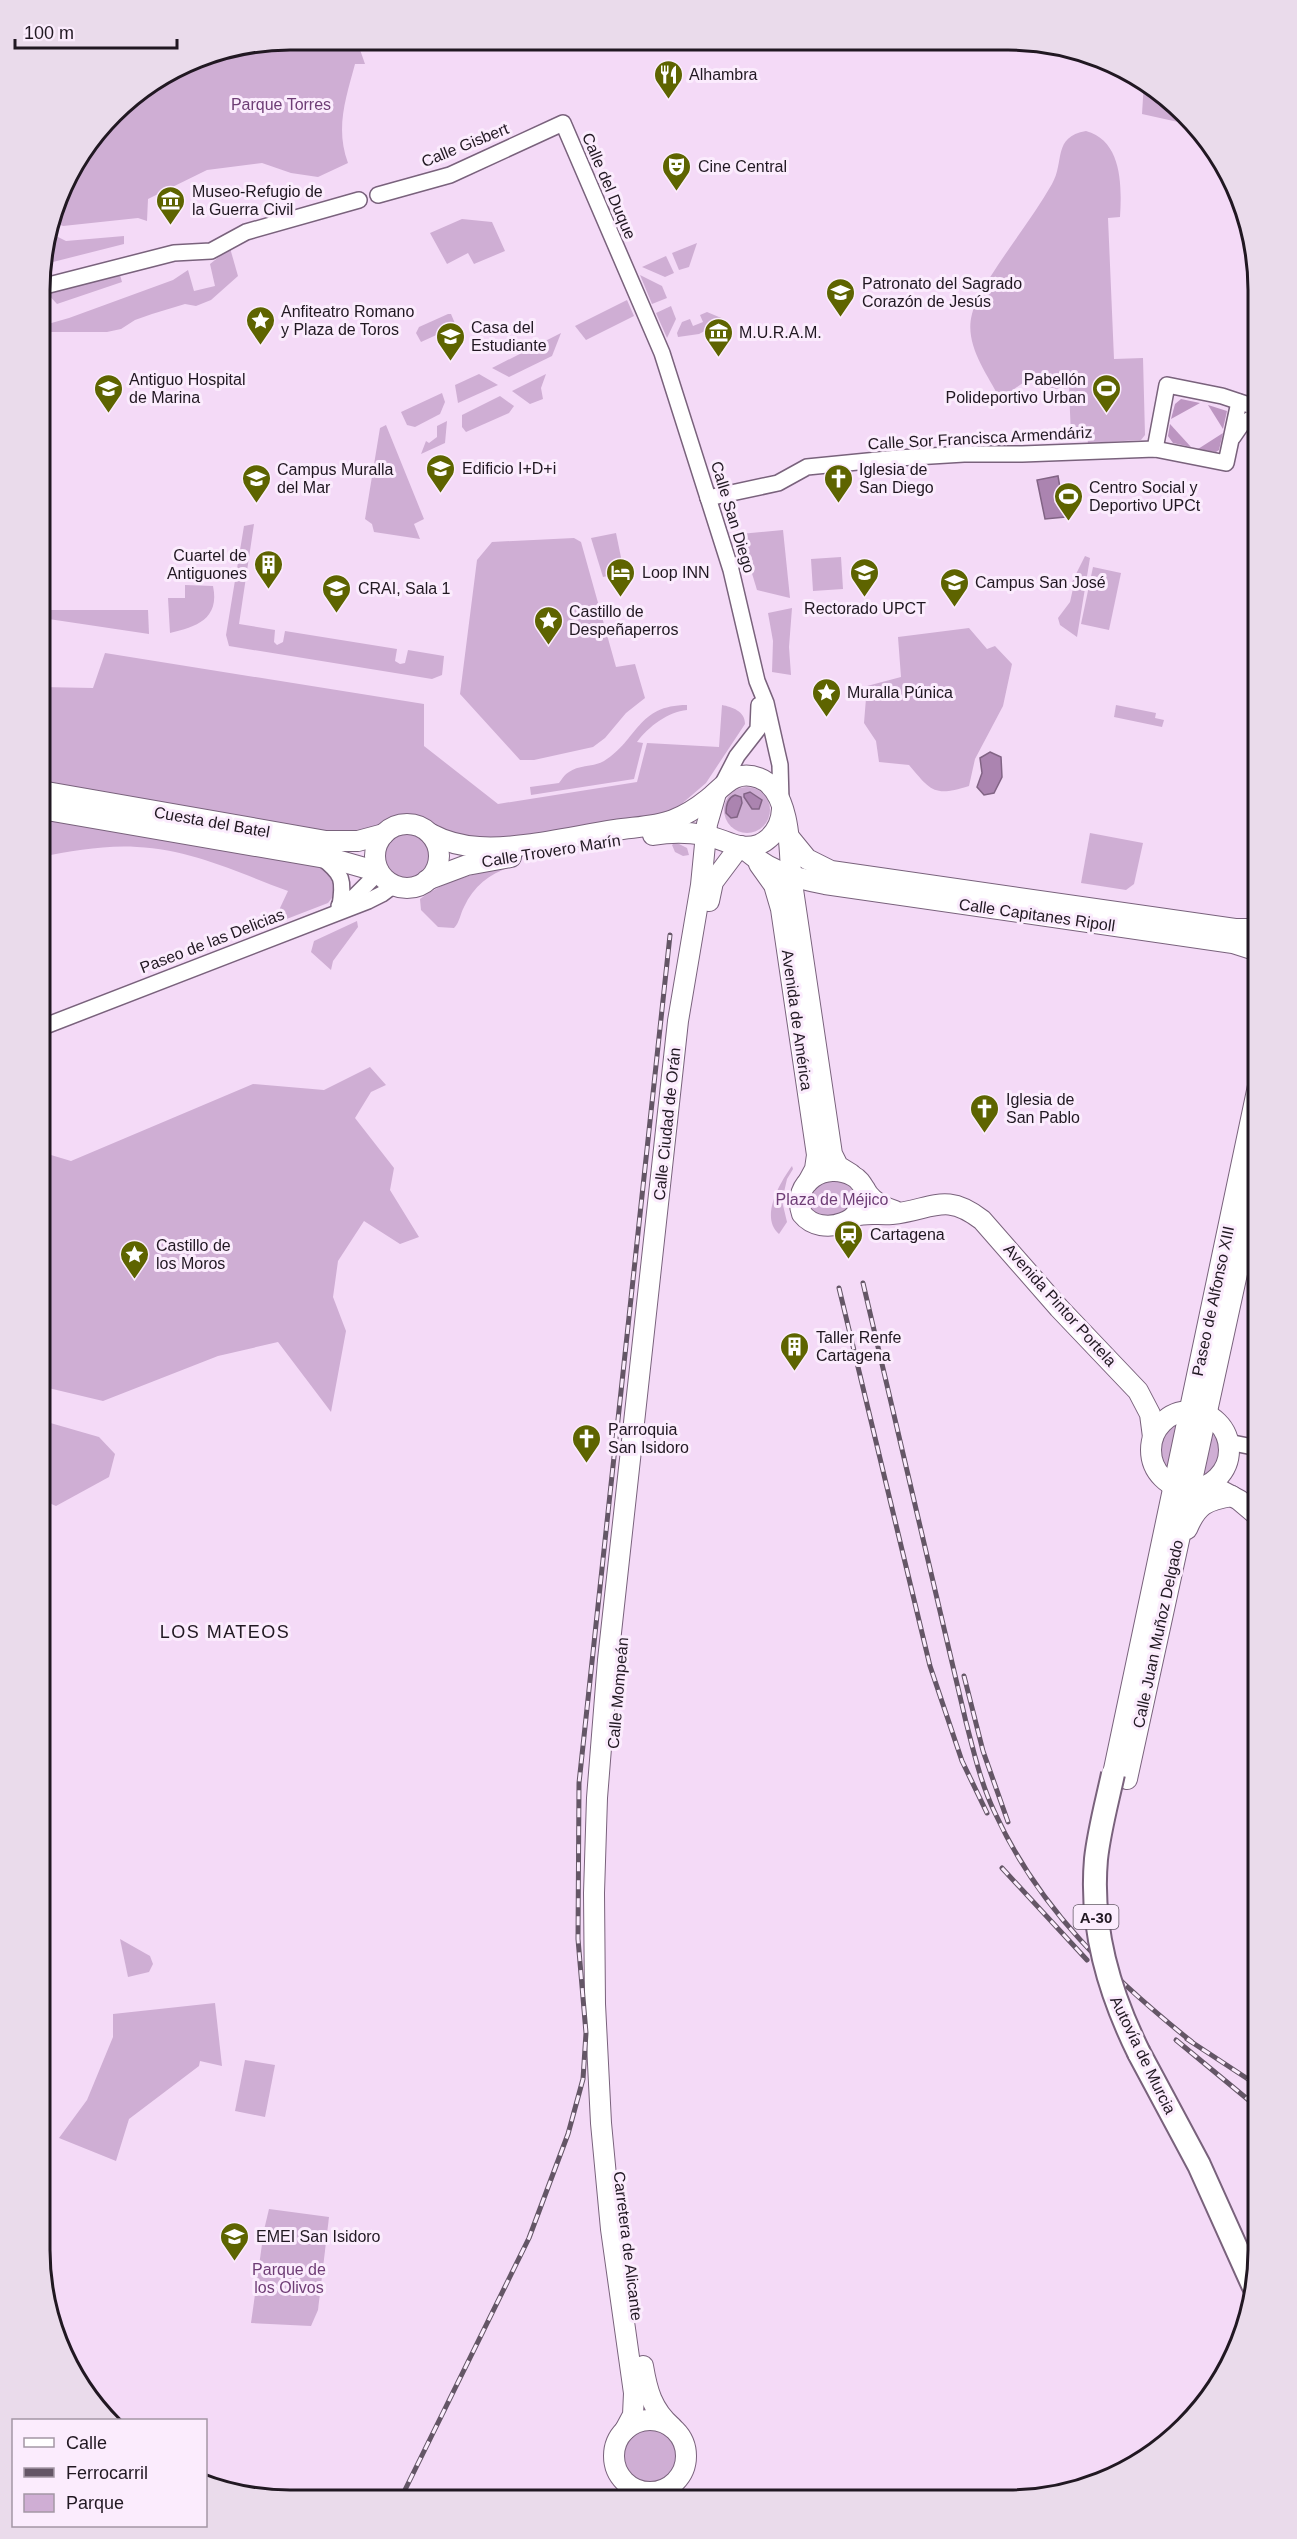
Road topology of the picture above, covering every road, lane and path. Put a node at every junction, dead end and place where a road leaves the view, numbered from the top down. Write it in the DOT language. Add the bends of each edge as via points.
graph roads {
  1 [pos="563,123"];
  2 [pos="378,195"];
  3 [pos="359,200"];
  4 [pos="50,285"];
  5 [pos="662,353"];
  6 [pos="1239,402"];
  7 [pos="1248,405"];
  8 [pos="1248,420"];
  9 [pos="1230,443"];
  10 [pos="1155,448"];
  11 [pos="708,498"];
  12 [pos="759,691"];
  13 [pos="50,793"];
  14 [pos="716,795"];
  15 [pos="781,805"];
  16 [pos="50,810"];
  17 [pos="673,827"];
  18 [pos="384,834"];
  19 [pos="431,834"];
  20 [pos="706,835"];
  21 [pos="789,837"];
  22 [pos="736,844"];
  23 [pos="322,858"];
  24 [pos="758,862"];
  25 [pos="791,876"];
  26 [pos="387,878"];
  27 [pos="820,878"];
  28 [pos="428,880"];
  29 [pos="705,884"];
  30 [pos="341,908"];
  31 [pos="797,915"];
  32 [pos="1248,930"];
  33 [pos="1248,948"];
  34 [pos="50,1024"];
  35 [pos="1248,1137"];
  36 [pos="851,1174"];
  37 [pos="808,1182"];
  38 [pos="865,1189"];
  39 [pos="901,1212"];
  40 [pos="1248,1214"];
  41 [pos="854,1216"];
  42 [pos="652,1324"];
  43 [pos="641,1360"];
  44 [pos="1138,1390"];
  45 [pos="1194,1412"];
  46 [pos="1153,1437"];
  47 [pos="1248,1448"];
  48 [pos="1228,1449"];
  49 [pos="1189,1486"];
  50 [pos="1248,1494"];
  51 [pos="1232,1496"];
  52 [pos="1248,1508"];
  53 [pos="1174,1562"];
  54 [pos="1120,1777"];
  55 [pos="604,2057"];
  56 [pos="1248,2236"];
  57 [pos="1246,2270"];
  58 [pos="672,2427"];
  59 [pos="625,2430"];
  60 [pos="681,2476"];
  61 [pos="633,2490"];
  62 [pos="661,2490"];
  63 [pos="674,2490"];
  1 -- 2 [label="street, Calle Gisbert" via="450,175"];
  1 -- 5 [label="street, Calle del Duque"];
  3 -- 4 [label="street" via="246,232 211,251 174,253"];
  5 -- 11 [label="street, Calle San Diego"];
  6 -- 7 [label="street"];
  6 -- 9 [label="street"];
  6 -- 10 [label="street" via="1167,385"];
  8 -- 9 [label="street"];
  9 -- 10 [label="street, Calle Sor Francisca Armendáriz" via="1226,463"];
  10 -- 11 [label="street, Calle Sor Francisca Armendáriz" via="964,454 807,467 778,483"];
  11 -- 12 [label="street, Calle San Diego" via="731,570"];
  12 -- 14 [label="street" via="758,729 737,756"];
  12 -- 15 [label="street" via="777,752"];
  13 -- 18 [label="main road, Cuesta del Batel" via="326,841 358,841"];
  14 -- 15 [label="main road" via="739,776 756,777 771,785"];
  14 -- 17 [label="main road"];
  14 -- 20 [label="main road, Calle Ciudad de Orán"];
  14 -- 22 [label="main road" via="714,827"];
  15 -- 21 [label="main road, Avenida de América"];
  15 -- 22 [label="main road" via="780,823 772,836 759,845"];
  16 -- 23 [label="main road, Cuesta del Batel"];
  17 -- 19 [label="main road, Calle Trovero Marín" via="488,847 454,843"];
  17 -- 20 [label="main road"];
  17 -- 28 [label="main road, Calle Trovero Marín" via="467,865"];
  17 -- 29 [label="main road" via="695,852"];
  18 -- 19 [label="main road" via="404,824 416,825"];
  18 -- 26 [label="main road" via="375,852"];
  19 -- 28 [label="main road" via="439,855"];
  20 -- 22 [label="main road"];
  20 -- 29 [label="main road, Calle Ciudad de Orán"];
  21 -- 25 [label="main road, Avenida de América"];
  21 -- 27 [label="main road"];
  22 -- 24 [label="main road"];
  22 -- 29 [label="main road" via="716,877"];
  23 -- 26 [label="main road, Cuesta del Batel"];
  23 -- 30 [label="street" via="342,879"];
  24 -- 25 [label="main road"];
  24 -- 37 [label="main road, Avenida de América" via="779,897 817,1155"];
  25 -- 27 [label="main road"];
  25 -- 31 [label="main road, Avenida de América"];
  26 -- 28 [label="main road" via="413,887"];
  26 -- 30 [label="street, Paseo de las Delicias"];
  27 -- 31 [label="main road" via="802,897"];
  27 -- 32 [label="main road, Calle Capitanes Ripoll" via="842,873"];
  27 -- 33 [label="main road, Calle Capitanes Ripoll"];
  29 -- 42 [label="main road, Calle Ciudad de Orán" via="678,1021"];
  30 -- 34 [label="street, Paseo de las Delicias"];
  31 -- 36 [label="main road, Avenida de América" via="832,1154 838,1166"];
  35 -- 45 [label="main road, Paseo de Alfonso XIII"];
  36 -- 37 [label="main road" via="828,1172"];
  36 -- 38 [label="main road"];
  37 -- 41 [label="main road" via="799,1197 805,1219 829,1226"];
  38 -- 39 [label="main road" via="878,1203"];
  38 -- 41 [label="main road" via="864,1205"];
  39 -- 41 [label="main road, Avenida Pintor Portela"];
  39 -- 44 [label="main road, Avenida Pintor Portela" via="941,1203 958,1205 982,1220"];
  40 -- 45 [label="main road, Paseo de Alfonso XIII"];
  42 -- 43 [label="main road, Calle Ciudad de Orán"];
  42 -- 55 [label="main road, Calle Mompeán" via="611,1779"];
  43 -- 55 [label="main road, Calle Mompeán" via="600,1749 594,1893"];
  44 -- 45 [label="main road, Avenida Pintor Portela" via="1151,1399"];
  44 -- 46 [label="main road, Avenida Pintor Portela" via="1150,1414"];
  45 -- 46 [label="main road" via="1167,1418"];
  45 -- 48 [label="main road" via="1221,1427"];
  45 -- 49 [label="main road"];
  46 -- 49 [label="main road, Avenida Pintor Portela" via="1154,1465 1164,1479"];
  47 -- 48 [label="street"];
  48 -- 49 [label="main road" via="1219,1475"];
  48 -- 50 [label="main road" via="1231,1476"];
  49 -- 51 [label="main road" via="1215,1488"];
  49 -- 53 [label="main road, Calle Juan Muñoz Delgado"];
  49 -- 54 [label="main road, Calle Juan Muñoz Delgado"];
  51 -- 52 [label="main road"];
  51 -- 53 [label="main road" via="1197,1509"];
  53 -- 54 [label="main road, Calle Juan Muñoz Delgado"];
  54 -- 56 [label="highway, Autovía de Murcia / A-30" via="1110,1890 1123,1976 1152,2047 1212,2158"];
  54 -- 57 [label="highway, Autovía de Murcia / A-30, bridge" via="1099,1842 1095,1890 1098,1932 1109,1980 1132,2038 1198,2164"];
  55 -- 58 [label="main road, Carretera de Alicante" via="646,2385 657,2412"];
  55 -- 59 [label="main road, Carretera de Alicante" via="611,2229 635,2398 632,2419"];
  58 -- 59 [label="main road" via="648,2420"];
  58 -- 60 [label="main road" via="685,2446"];
  59 -- 61 [label="main road" via="616,2444 614,2457 620,2475"];
  60 -- 62 [label="main road"];
  60 -- 63 [label="main road"];
}
